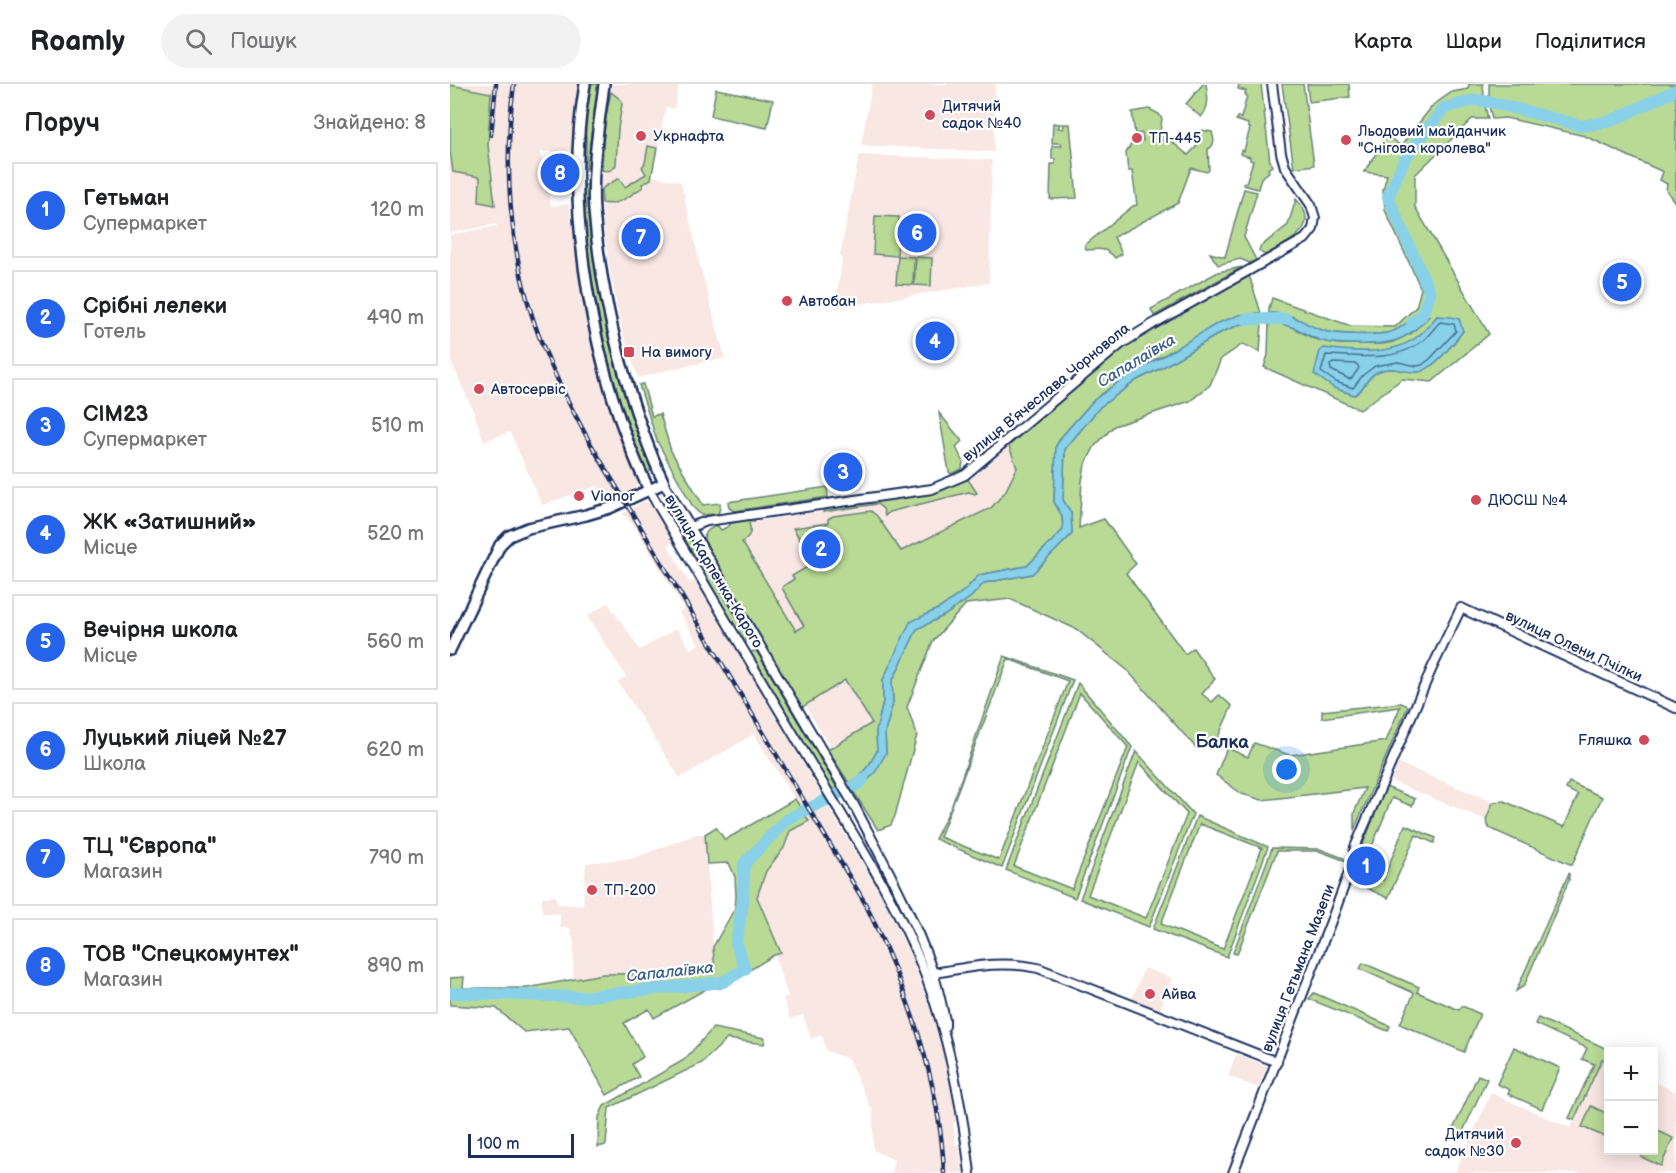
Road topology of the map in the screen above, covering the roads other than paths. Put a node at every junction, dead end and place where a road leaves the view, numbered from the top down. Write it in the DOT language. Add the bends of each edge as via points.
graph roads {
  1 [pos="585,84"];
  2 [pos="603,84"];
  3 [pos="1272,84"];
  4 [pos="578,179"];
  5 [pos="594,179"];
  6 [pos="664,483"];
  7 [pos="649,490"];
  8 [pos="690,527"];
  9 [pos="1461,608"];
  10 [pos="757,641"];
  11 [pos="740,644"];
  12 [pos="450,651"];
  13 [pos="1676,708"];
  14 [pos="880,855"];
  15 [pos="869,862"];
  16 [pos="934,973"];
  17 [pos="945,1036"];
  18 [pos="1276,1062"];
  19 [pos="970,1173"];
  20 [pos="1233,1173"];
  1 -- 4 [label="main road, вулиця Карпенка-Карого" via="580,109"];
  2 -- 5 [label="main road, вулиця Карпенка-Карого"];
  3 -- 8 [label="street, вулиця Вʼячеслава Чорновола" via="1285,167 1311,205 1315,218 1305,239 1121,344 965,475 932,489 707,521"];
  4 -- 5 [label="main road"];
  4 -- 7 [label="main road, вулиця Карпенка-Карого" via="580,234 598,342 625,434"];
  5 -- 6 [label="main road, вулиця Карпенка-Карого" via="594,210 608,313 650,455"];
  6 -- 7 [label="main road"];
  6 -- 8 [label="street, вулиця Карпенка-Карого"];
  7 -- 11 [label="street, вулиця Карпенка-Карого"];
  7 -- 12 [label="main road" via="610,508 509,536 500,545"];
  8 -- 10 [label="street, вулиця Карпенка-Карого"];
  9 -- 13 [label="street, вулиця Олени Пчілки"];
  9 -- 18 [label="street, вулиця Гетьмана Мазепи" via="1354,847 1352,864"];
  10 -- 11 [label="street" via="748,648"];
  10 -- 14 [label="street, вулиця Карпенка-Карого"];
  11 -- 15 [label="street, вулиця Карпенка-Карого"];
  14 -- 15 [label="street"];
  14 -- 16 [label="street, вулиця Карпенка-Карого"];
  15 -- 17 [label="street, вулиця Карпенка-Карого" via="925,974"];
  16 -- 17 [label="street, вулиця Карпенка-Карого"];
  16 -- 18 [label="street" via="999,963 1038,968"];
  17 -- 19 [label="street, вулиця Карпенка-Карого" via="963,1114"];
  18 -- 20 [label="street, вулиця Гетьмана Мазепи"];
}
